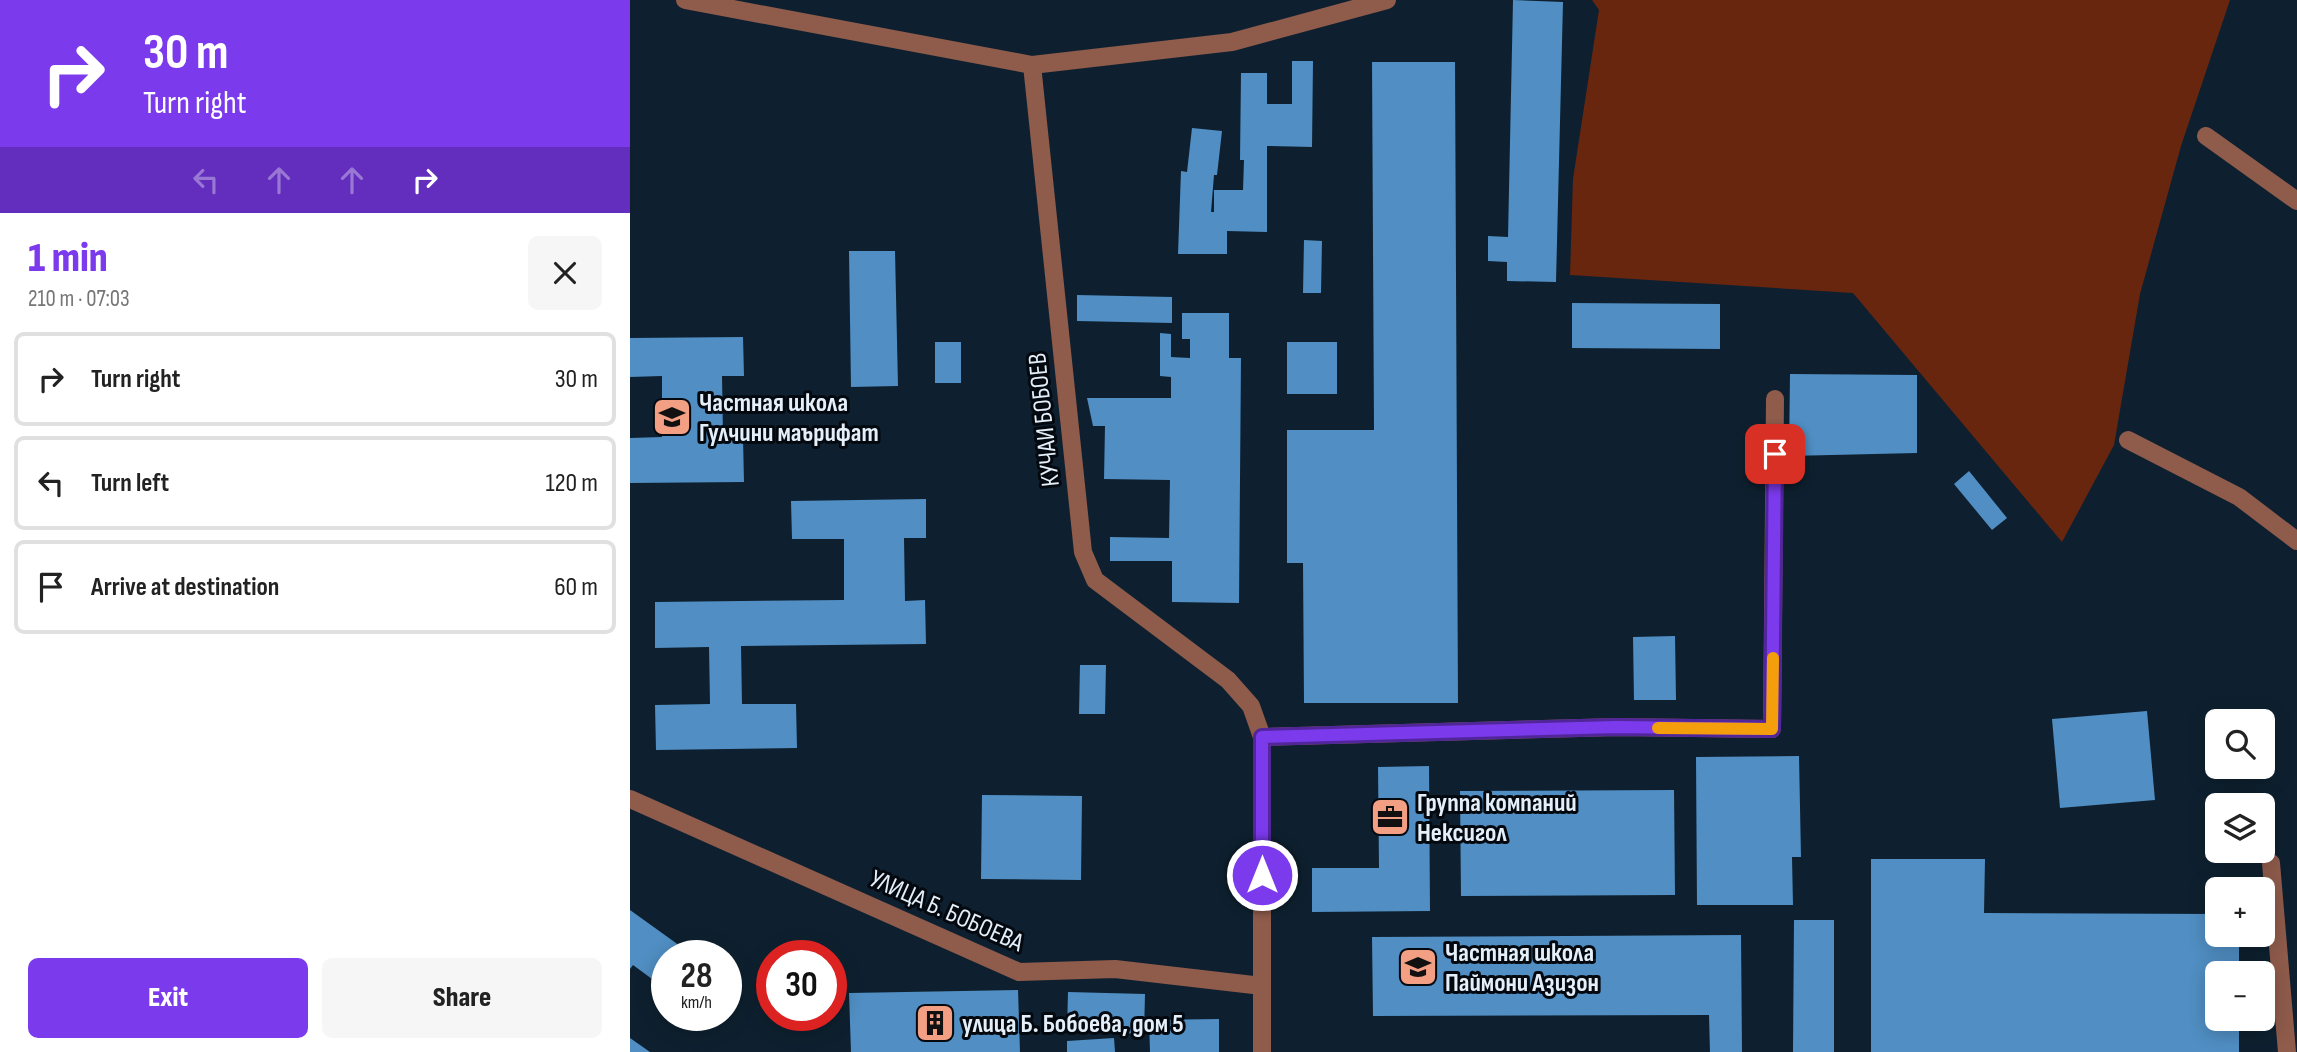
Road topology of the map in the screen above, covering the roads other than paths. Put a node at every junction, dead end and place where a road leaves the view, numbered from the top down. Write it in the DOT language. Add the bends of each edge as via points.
graph roads {
  1 [pos="684,0"];
  2 [pos="1387,0"];
  3 [pos="1032,65"];
  4 [pos="2206,136"];
  5 [pos="2297,201"];
  6 [pos="1775,399"];
  7 [pos="2128,440"];
  8 [pos="2297,541"];
  9 [pos="1262,737"];
  10 [pos="630,799"];
  11 [pos="2271,863"];
  12 [pos="1262,986"];
  13 [pos="1262,1052"];
  14 [pos="2287,1052"];
  1 -- 3 [label="street"];
  2 -- 3 [label="street" via="1232,43"];
  3 -- 9 [label="street, КУЧАИ БОБОЕВ" via="1083,552 1095,580 1228,680 1251,706"];
  4 -- 5 [label="street"];
  6 -- 9 [label="street" via="1772,729 1617,727"];
  7 -- 8 [label="street" via="2239,497"];
  9 -- 12 [label="street, КУЧАИ БОБОЕВ"];
  10 -- 12 [label="street, УЛИЦА Б. БОБОЕВА" via="1019,972 1115,969"];
  11 -- 14 [label="street"];
  12 -- 13 [label="street, КУЧАИ БОБОЕВ"];
}
